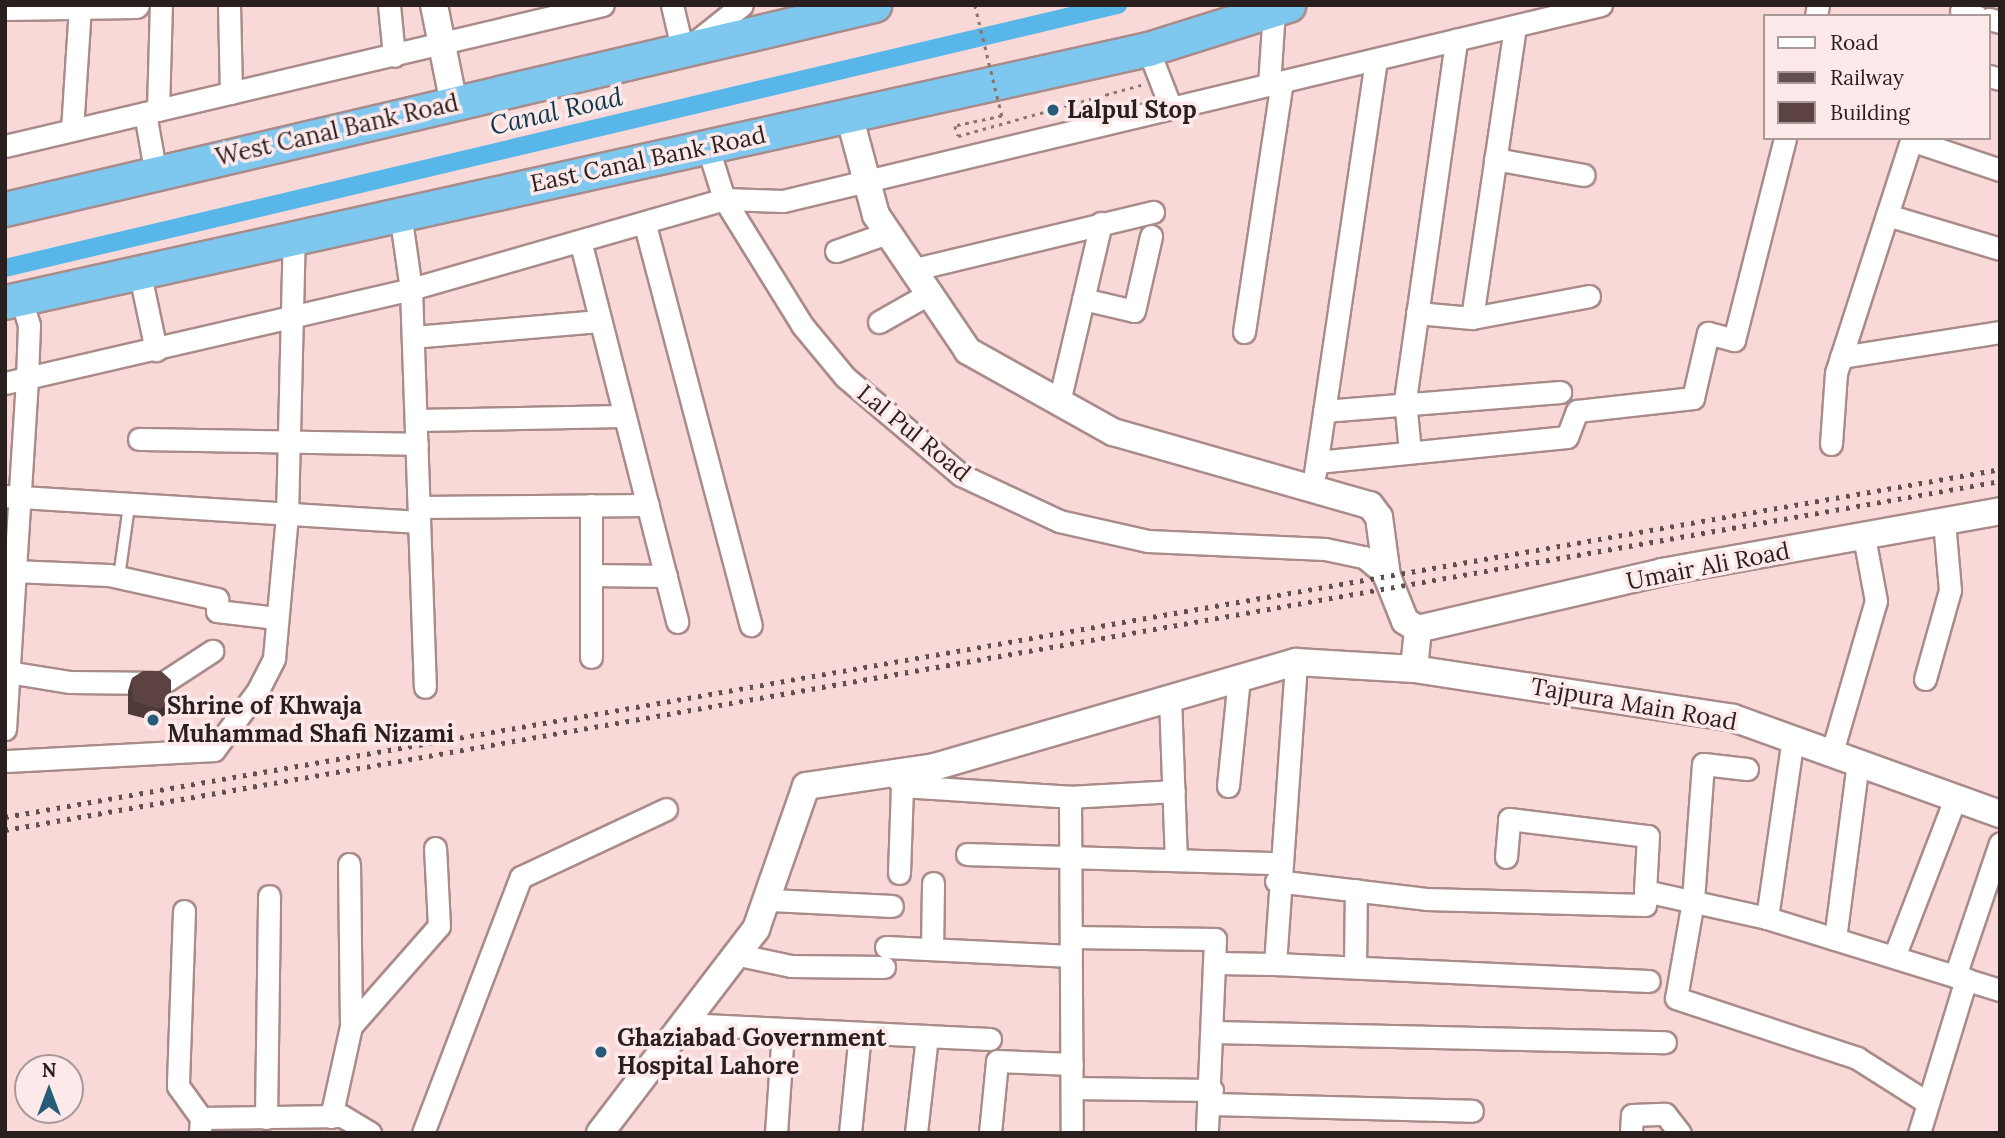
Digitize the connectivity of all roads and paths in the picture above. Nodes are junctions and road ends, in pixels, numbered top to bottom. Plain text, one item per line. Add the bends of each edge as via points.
1 (136, 5) edge
2 (161, 5) edge
3 (229, 5) edge
4 (389, 5) edge
5 (434, 5) edge
6 (603, 5) edge
7 (672, 5) edge
8 (742, 5) edge
9 (874, 5) edge
10 (975, 5) edge
11 (1601, 5) edge
12 (80, 6) edge
13 (5, 7) edge
14 (1281, 7) edge
15 (575, 9) edge
16 (1515, 26) junction
17 (1456, 40) junction
18 (441, 45) junction
19 (683, 52) junction
20 (394, 56) junction
21 (1376, 59) junction
22 (1153, 63) junction
23 (1276, 83) junction
24 (231, 93) junction
25 (454, 104) junction
26 (1171, 108) junction
27 (152, 112) junction
28 (849, 115) junction
29 (72, 130) junction
30 (1784, 140) edge
31 (1911, 140) edge
32 (1914, 140) edge
33 (707, 145) junction
34 (5, 146) edge
35 (1495, 159) junction
36 (155, 170) junction
37 (2000, 170) edge
38 (1584, 175) dead end
39 (864, 182) junction
40 (724, 199) junction
41 (5, 209) edge
42 (1153, 212) dead end
43 (400, 213) junction
44 (1887, 215) junction
45 (1101, 223) junction
46 (645, 225) junction
47 (887, 233) junction
48 (294, 236) junction
49 (1151, 236) dead end
50 (581, 244) junction
51 (2000, 249) edge
52 (836, 251) dead end
53 (139, 270) junction
54 (911, 270) junction
55 (411, 289) junction
56 (928, 294) junction
57 (1589, 296) dead end
58 (1083, 299) junction
59 (13, 300) edge
60 (1417, 313) junction
61 (292, 316) junction
62 (1472, 318) junction
63 (600, 321) junction
64 (879, 322) dead end
65 (1244, 332) dead end
66 (2000, 332) edge
67 (413, 337) junction
68 (156, 350) junction
69 (1841, 358) junction
70 (27, 379) junction
71 (5, 383) edge
72 (1560, 392) dead end
73 (1059, 402) junction
74 (1405, 404) junction
75 (1324, 411) junction
76 (624, 415) junction
77 (416, 420) junction
78 (139, 439) dead end
79 (287, 442) junction
80 (1832, 443) dead end
81 (416, 444) junction
82 (1410, 452) junction
83 (1317, 462) junction
84 (1312, 491) junction
85 (11, 496) edge
86 (591, 505) junction
87 (648, 505) junction
88 (129, 506) junction
89 (2000, 511) edge
90 (419, 514) junction
91 (287, 516) junction
92 (1944, 522) junction
93 (10, 534) edge
94 (1864, 537) junction
95 (13, 571) junction
96 (591, 575) junction
97 (666, 576) junction
98 (1387, 576) junction
99 (119, 577) junction
100 (277, 618) junction
101 (677, 621) dead end
102 (751, 625) dead end
103 (1418, 629) junction
104 (212, 652) dead end
105 (591, 657) dead end
106 (1296, 662) junction
107 (1414, 669) junction
108 (8, 672) junction
109 (1239, 678) junction
110 (1925, 679) dead end
111 (425, 687) dead end
112 (1170, 698) junction
113 (5, 729) edge
114 (1793, 738) junction
115 (1832, 752) junction
116 (5, 761) edge
117 (1858, 761) junction
118 (1747, 769) dead end
119 (898, 780) junction
120 (1228, 786) dead end
121 (1174, 791) junction
122 (1956, 796) junction
123 (1070, 797) junction
124 (666, 809) dead end
125 (2000, 814) edge
126 (2000, 843) edge
127 (435, 848) dead end
128 (967, 854) dead end
129 (1071, 856) junction
130 (1506, 857) dead end
131 (1176, 859) junction
132 (349, 864) dead end
133 (1277, 872) junction
134 (899, 873) dead end
135 (933, 883) dead end
136 (1356, 890) junction
137 (1646, 891) junction
138 (270, 896) dead end
139 (771, 900) junction
140 (1693, 901) junction
141 (892, 906) dead end
142 (184, 911) dead end
143 (1767, 918) junction
144 (1835, 939) junction
145 (1071, 946) junction
146 (932, 949) junction
147 (739, 955) junction
148 (1894, 957) junction
149 (1215, 963) junction
150 (1275, 964) junction
151 (1355, 967) junction
152 (1961, 978) junction
153 (1649, 981) dead end
154 (2000, 990) edge
155 (684, 1024) junction
156 (351, 1026) junction
157 (783, 1029) junction
158 (1213, 1032) junction
159 (860, 1033) junction
160 (925, 1036) junction
161 (990, 1039) dead end
162 (1665, 1042) dead end
163 (1072, 1064) junction
164 (1072, 1088) junction
165 (1212, 1097) junction
166 (1928, 1103) junction
167 (1472, 1111) dead end
168 (266, 1118) junction
169 (337, 1122) edge
170 (201, 1126) edge
171 (370, 1133) edge
172 (423, 1133) edge
173 (600, 1133) edge
174 (776, 1133) edge
175 (850, 1133) edge
176 (916, 1133) edge
177 (990, 1133) edge
178 (1072, 1133) edge
179 (1207, 1133) edge
180 (1631, 1133) edge
181 (1680, 1133) edge
182 (1919, 1133) edge

1 - 12 street
2 - 27 street
3 - 24 street
4 - 20 street
5 - 18 street
6 - 15 street
7 - 19 street
8 - 19 street
9 - 19 highway, West Canal Bank Road
10 - 22 path, bridge via 1002,116 955,126 958,136 1122,95
11 - 16 street
12 - 13 street
12 - 29 street
14 - 22 highway, East Canal Bank Road
14 - 23 street
15 - 18 street
16 - 17 street
16 - 35 street
17 - 21 street
17 - 60 street
18 - 20 street
18 - 25 street
19 - 25 highway, West Canal Bank Road
20 - 24 street
21 - 23 street
21 - 75 street
22 - 26 street
22 - 28 highway, East Canal Bank Road
23 - 26 street
23 - 65 street
24 - 27 street
25 - 36 highway, West Canal Bank Road
26 - 39 street
27 - 29 street
27 - 36 street
28 - 33 highway, East Canal Bank Road
28 - 39 street
29 - 34 street
30 - 82 street via 1734,340 1708,333 1693,398 1577,411 1567,436
31 - 44 street
32 - 37 street
33 - 40 street, Lal Pul Road
33 - 43 highway, East Canal Bank Road
35 - 38 street
35 - 62 street
36 - 41 highway, West Canal Bank Road
39 - 40 street via 783,201
39 - 47 street
40 - 46 street
40 - 98 street, Lal Pul Road via 769,280 845,377 961,475 1059,521 1148,541 1325,549 1364,557
42 - 45 street
43 - 48 highway, East Canal Bank Road
43 - 55 street
44 - 51 street
44 - 69 street
45 - 54 street
45 - 58 street
46 - 50 street
46 - 102 street
47 - 52 street
47 - 54 street
48 - 53 highway, East Canal Bank Road
48 - 61 street
49 - 58 street via 1134,311
50 - 55 street
50 - 63 street
53 - 59 highway, East Canal Bank Road
53 - 68 street
54 - 56 street
55 - 61 street
55 - 67 street
56 - 64 street
56 - 73 street via 968,351
57 - 62 street
58 - 73 street
59 - 70 street via 29,325
60 - 62 street
60 - 74 street
61 - 68 street
61 - 79 street
63 - 67 street
63 - 76 street
66 - 69 street
67 - 77 street
68 - 70 street
69 - 80 street
70 - 71 street
70 - 85 street
72 - 74 street
73 - 84 street via 1113,432
74 - 75 street
74 - 82 street
75 - 83 street
76 - 77 street
76 - 87 street
77 - 81 street
78 - 79 street
79 - 81 street
79 - 91 street
81 - 90 street
82 - 83 street
83 - 84 street
84 - 98 street via 1370,505 1379,517
85 - 88 street
85 - 93 street
86 - 87 street
86 - 90 street
86 - 96 street
87 - 97 street
88 - 91 street
88 - 99 lane
89 - 92 street, Umair Ali Road
90 - 91 street
90 - 111 street
91 - 100 street
92 - 94 street, Umair Ali Road
92 - 110 street via 1950,590
93 - 95 street
94 - 103 street, Umair Ali Road via 1662,572
94 - 115 street via 1876,601
95 - 99 street
95 - 108 street
96 - 97 street
96 - 105 street
97 - 101 street
98 - 103 street via 1405,621
99 - 100 street via 217,599 217,611
100 - 116 street via 271,663 214,750
103 - 107 street
104 - 108 street via 163,683 71,682
106 - 107 street, Tajpura Main Road
106 - 109 street, Tajpura Main Road
106 - 133 street
107 - 114 street, Tajpura Main Road via 1733,718
108 - 113 street
109 - 112 street, Tajpura Main Road
109 - 120 street
112 - 119 street, Tajpura Main Road
112 - 121 street
114 - 115 street, Tajpura Main Road
114 - 143 street
115 - 117 street, Tajpura Main Road
117 - 122 street, Tajpura Main Road
117 - 144 street
118 - 140 street via 1703,764
119 - 123 street
119 - 134 street
119 - 139 street, Tajpura Main Road via 816,784 800,792
121 - 123 street
121 - 131 street
122 - 125 street, Tajpura Main Road
122 - 148 street
123 - 129 street
124 - 172 street via 521,877
126 - 152 street
127 - 156 street via 439,926
128 - 129 street
129 - 131 street
129 - 145 street
130 - 137 street via 1509,819 1648,836
131 - 133 street
132 - 156 street
133 - 136 street
133 - 150 street
135 - 146 street
136 - 137 street via 1646,905
136 - 151 street
137 - 140 street
138 - 168 street
139 - 141 street
139 - 147 street
140 - 143 street
140 - 166 street via 1676,999 1857,1058
142 - 170 street via 178,1087
143 - 144 street
144 - 148 street
145 - 146 street
145 - 149 street via 1215,939
145 - 163 street
146 - 147 street via 791,966
147 - 155 street
148 - 152 street
149 - 150 street
149 - 158 street
150 - 151 street
151 - 153 street
152 - 154 street
152 - 166 street
155 - 157 street
155 - 173 street
156 - 169 street
157 - 159 street
157 - 174 street
158 - 162 street
158 - 165 street
159 - 160 street
159 - 175 street
160 - 161 street
160 - 176 street
163 - 164 street
163 - 177 street via 997,1061
164 - 165 street
164 - 178 street
165 - 167 street
165 - 179 street
166 - 182 street
168 - 169 street
168 - 170 street
169 - 171 street
180 - 181 street via 1632,1115 1665,1114

